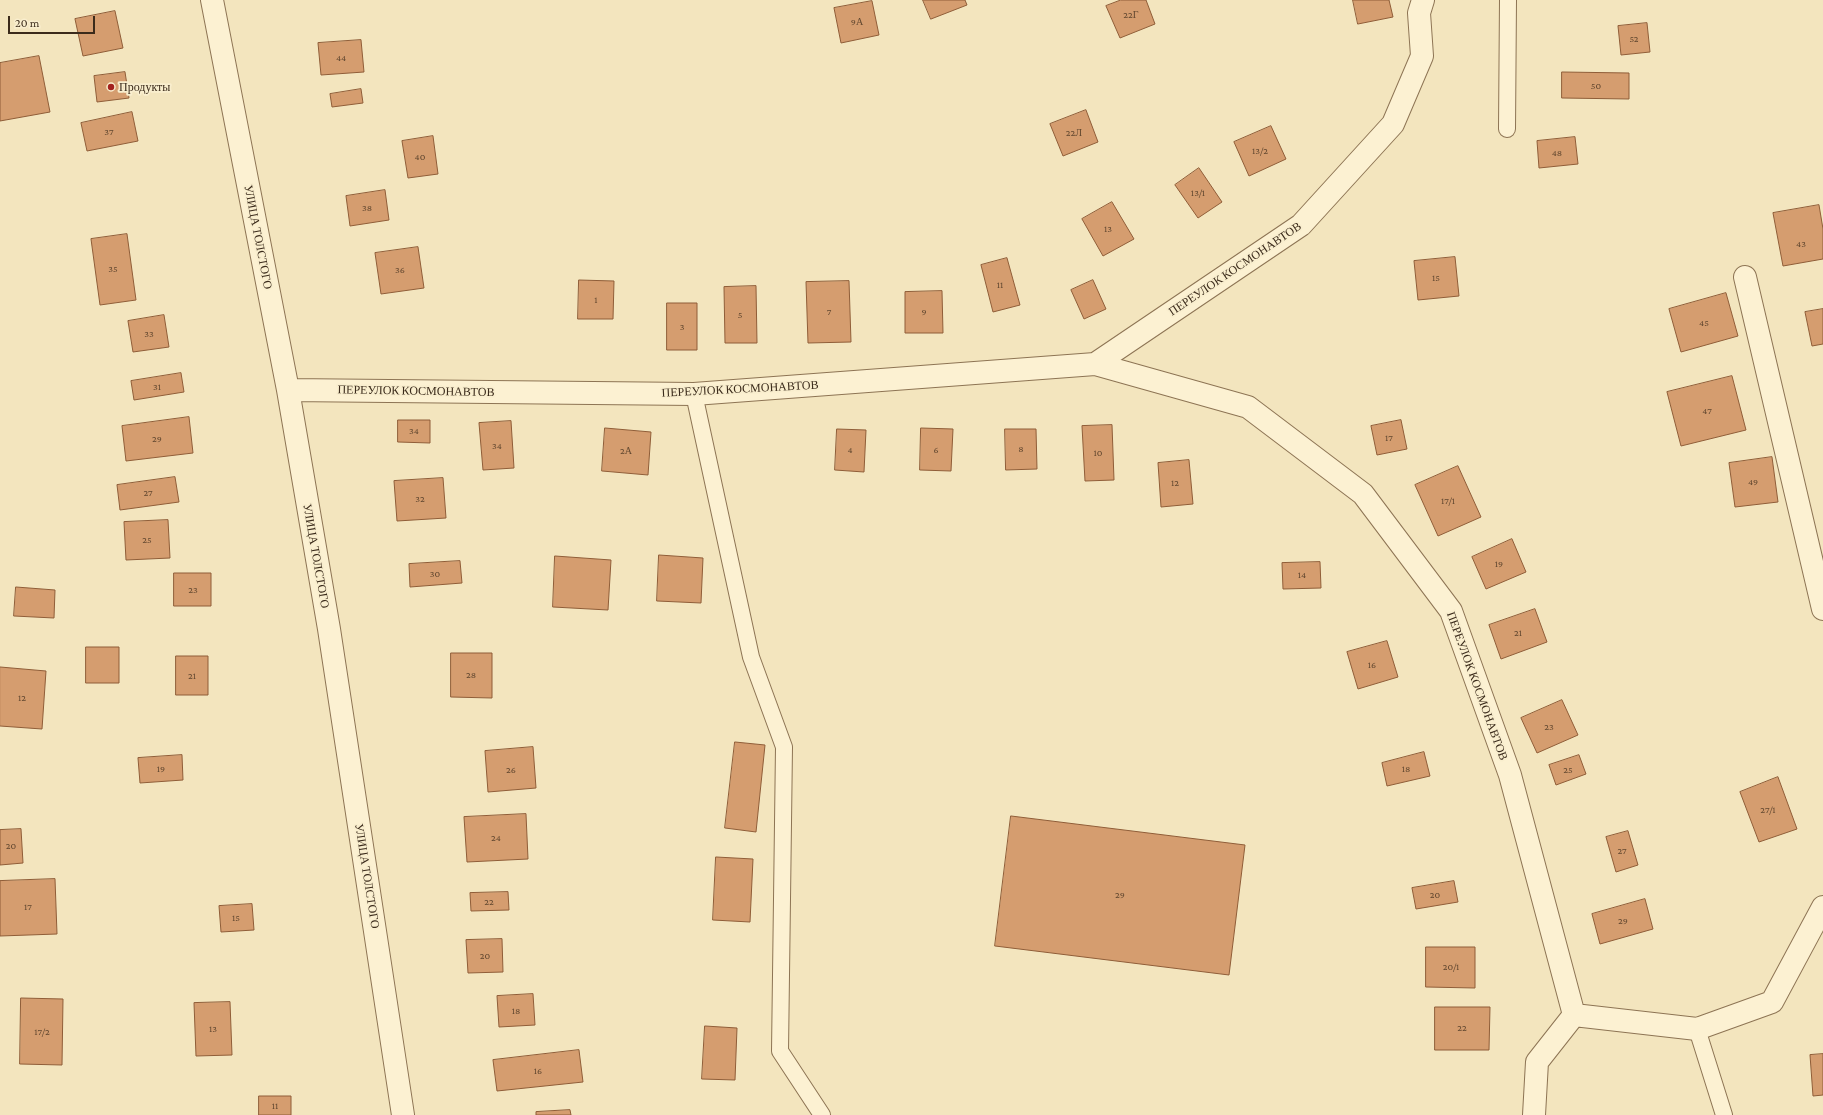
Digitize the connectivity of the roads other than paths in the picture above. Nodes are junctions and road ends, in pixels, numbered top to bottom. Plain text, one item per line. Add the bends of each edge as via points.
1 (212, 0) edge
2 (1423, 0) edge
3 (1508, 0) edge
4 (1507, 129) dead end
5 (1745, 278) dead end
6 (1095, 364) junction
7 (288, 390) junction
8 (694, 394) junction
9 (1823, 609) edge
10 (1823, 907) edge
11 (1574, 1015) junction
12 (1697, 1029) junction
13 (403, 1115) edge
14 (822, 1115) edge
15 (1534, 1115) edge
16 (1724, 1115) edge

1 - 7 street, УЛИЦА ТОЛСТОГО
2 - 6 street, ПЕРЕУЛОК КОСМОНАВТОВ via 1419,13 1422,56 1393,124 1301,225
3 - 4 lane
5 - 9 street
6 - 8 street, ПЕРЕУЛОК КОСМОНАВТОВ
6 - 11 street, ПЕРЕУЛОК КОСМОНАВТОВ via 1248,407 1363,494 1451,611 1510,775
7 - 8 street, ПЕРЕУЛОК КОСМОНАВТОВ
7 - 13 street, УЛИЦА ТОЛСТОГО via 329,629
8 - 14 lane via 751,658 784,747 780,1051
10 - 12 street via 1772,1002
11 - 12 street
11 - 15 street via 1537,1062
12 - 16 lane

